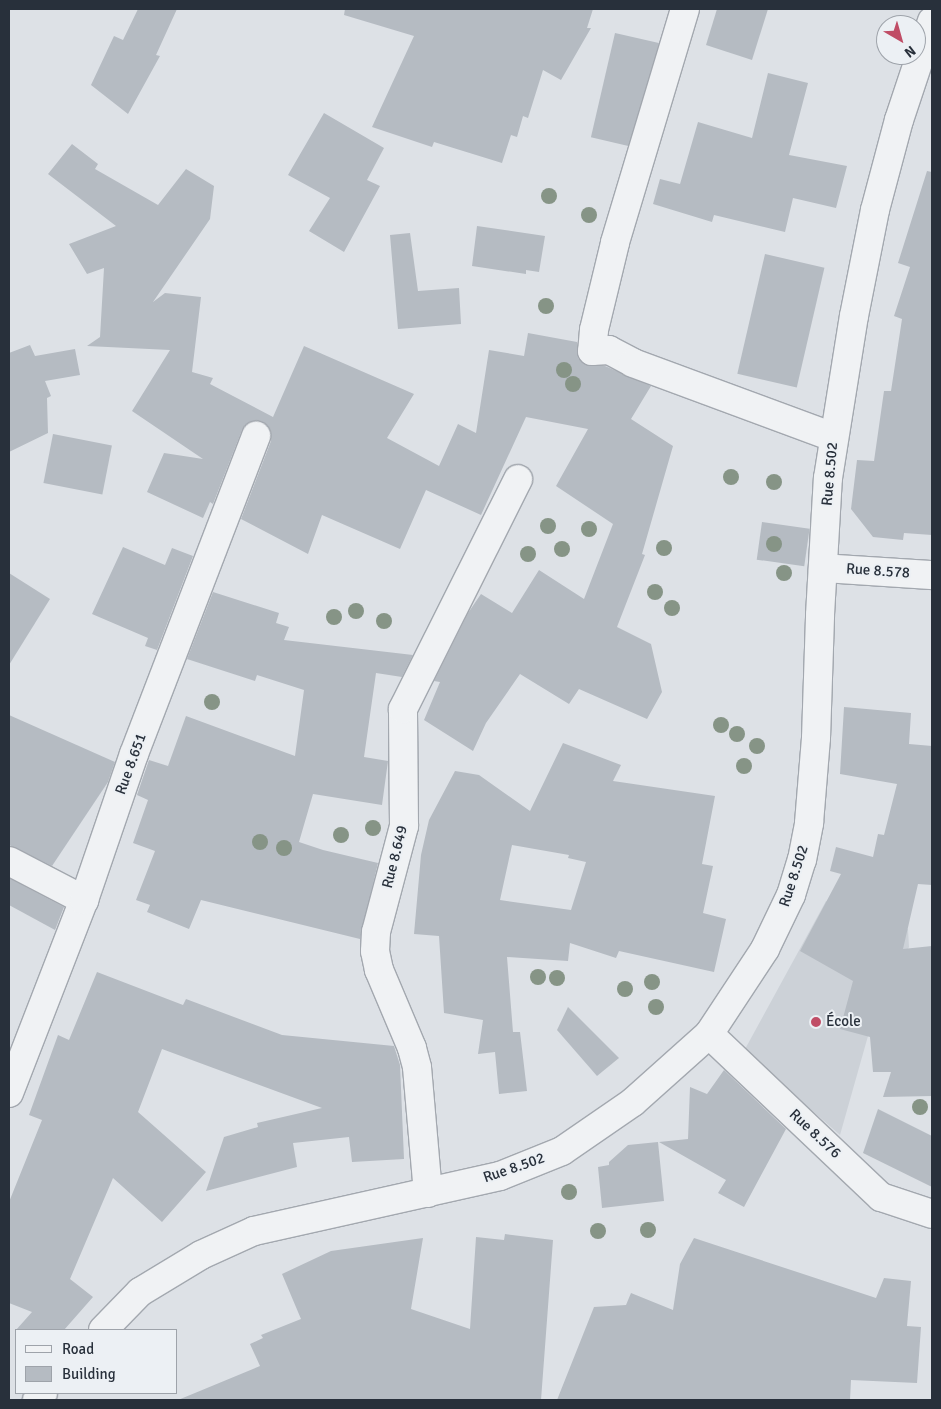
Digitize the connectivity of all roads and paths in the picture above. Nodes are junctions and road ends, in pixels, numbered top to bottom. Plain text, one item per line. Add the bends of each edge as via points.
1 (685, 9) edge
2 (932, 21) edge
3 (256, 436) dead end
4 (833, 436) junction
5 (518, 479) dead end
6 (823, 568) junction
7 (932, 575) edge
8 (9, 861) edge
9 (84, 900) junction
10 (709, 1034) junction
11 (9, 1093) edge
12 (428, 1193) junction
13 (932, 1214) edge
14 (104, 1329) edge

1 - 4 street via 615,243 592,351 610,350 633,363
2 - 4 street, Rue 8.502 via 899,120 874,210
3 - 9 street, Rue 8.651 via 134,754
4 - 6 street, Rue 8.502
5 - 12 street, Rue 8.649 via 403,709 404,826 376,932 375,951 379,970 412,1048 417,1068
6 - 7 street, Rue 8.578
6 - 10 street, Rue 8.502 via 816,738 809,823 802,860 791,895 766,949
8 - 9 street
9 - 11 street, Rue 8.651
10 - 12 street, Rue 8.502 via 632,1102 562,1151 500,1176
10 - 13 street, Rue 8.576 via 881,1197
12 - 14 street, Rue 8.502 via 254,1231 201,1255 140,1292

